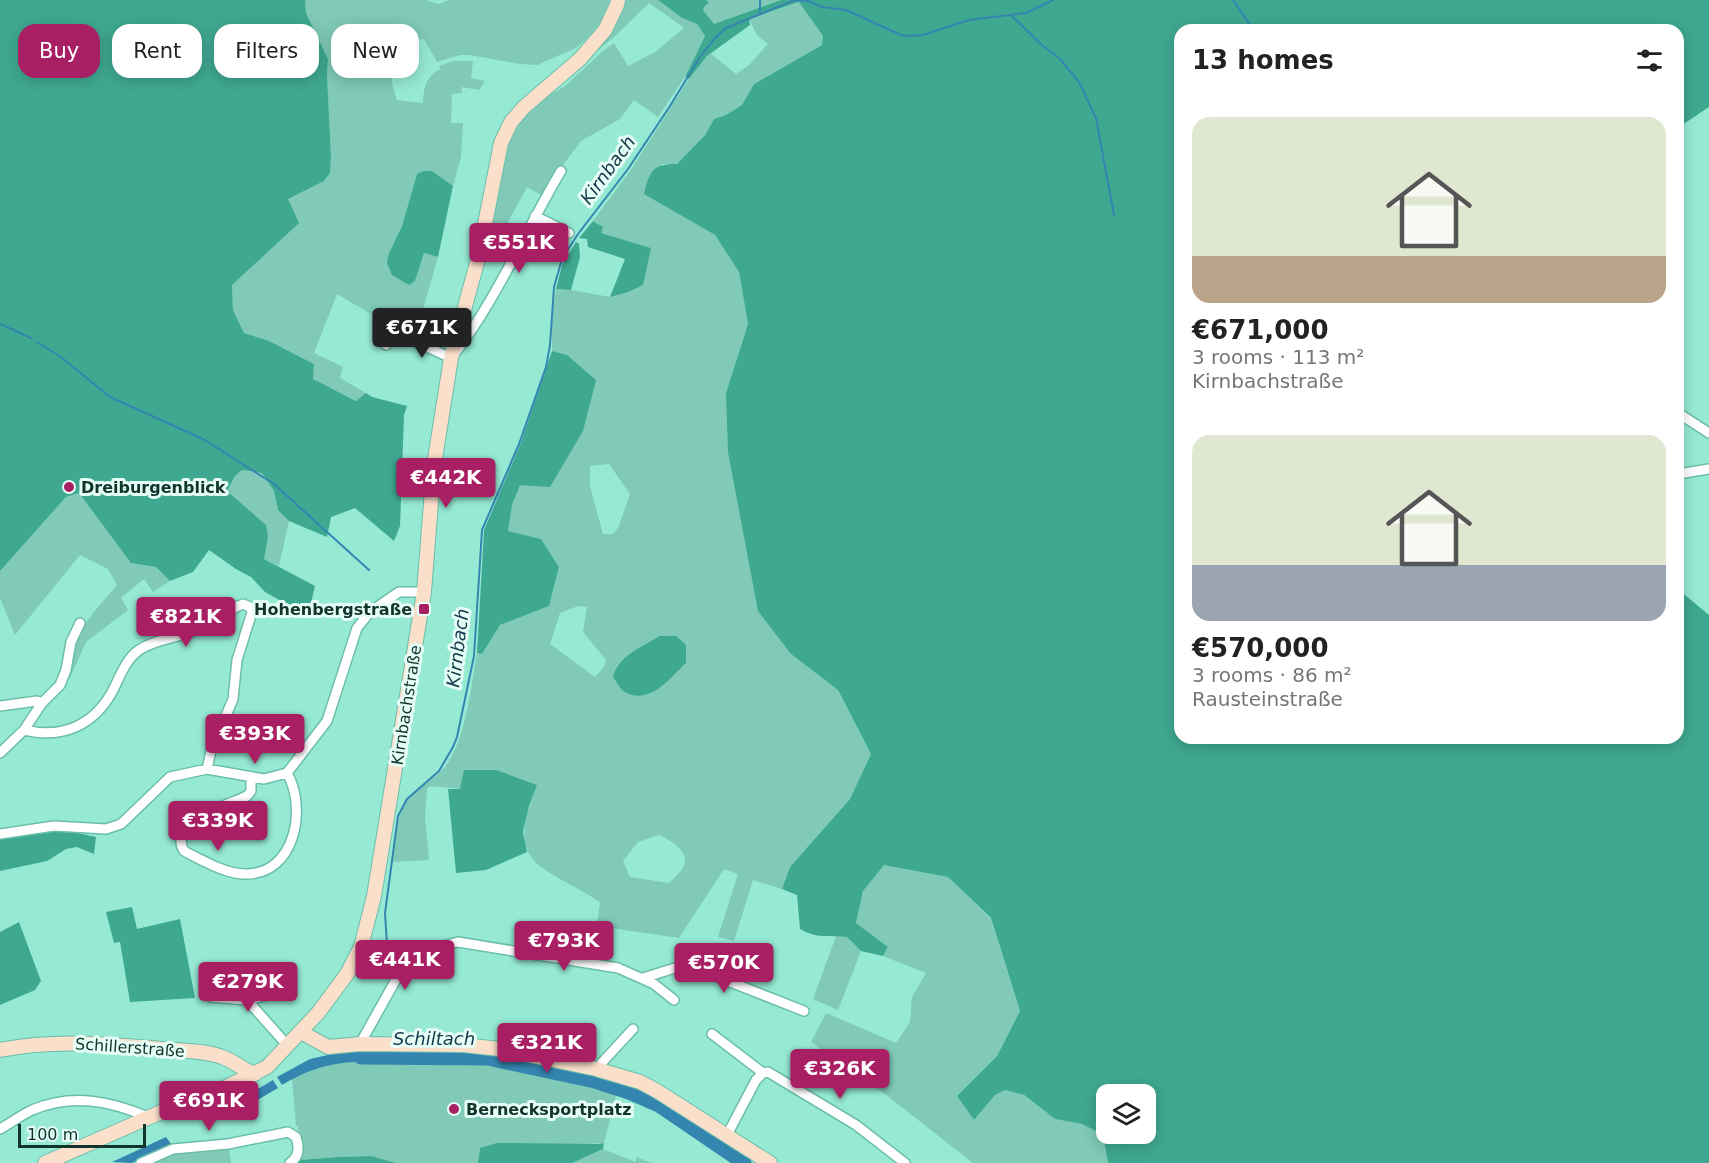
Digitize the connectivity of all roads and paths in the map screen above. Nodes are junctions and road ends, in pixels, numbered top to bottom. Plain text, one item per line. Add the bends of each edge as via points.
1 (618, 0) edge
2 (561, 171) dead end
3 (535, 216) junction
4 (569, 233) dead end
5 (386, 345) dead end
6 (451, 358) junction
7 (1684, 417) edge
8 (1709, 433) edge
9 (1709, 469) edge
10 (1684, 473) edge
11 (424, 592) junction
12 (80, 624) dead end
13 (42, 703) junction
14 (0, 706) edge
15 (24, 730) junction
16 (0, 753) edge
17 (207, 769) junction
18 (286, 772) junction
19 (251, 778) junction
20 (0, 834) edge
21 (643, 978) junction
22 (281, 992) dead end
23 (211, 997) dead end
24 (248, 1000) junction
25 (674, 1000) dead end
26 (804, 1011) dead end
27 (633, 1029) dead end
28 (301, 1032) junction
29 (712, 1034) dead end
30 (360, 1044) junction
31 (288, 1046) junction
32 (0, 1050) edge
33 (231, 1062) junction
34 (596, 1069) junction
35 (763, 1073) junction
36 (255, 1074) junction
37 (226, 1087) junction
38 (0, 1116) edge
39 (148, 1117) junction
40 (3, 1127) edge
41 (726, 1137) junction
42 (45, 1163) edge
43 (141, 1163) edge
44 (290, 1163) edge
45 (770, 1163) edge
46 (905, 1163) edge

1 - 6 main road, Kirnbachstraße via 604,30 580,59 511,122 498,155 478,259
2 - 3 street
3 - 4 street
3 - 6 street via 469,334
5 - 6 street via 390,336 399,334
6 - 11 main road, Kirnbachstraße via 434,465
7 - 8 street
9 - 10 street
11 - 18 street via 399,592 370,612 357,628 327,721
11 - 28 main road, Kirnbachstraße via 374,896 361,947 347,974
12 - 13 street via 60,685
13 - 14 street
13 - 15 street
15 - 16 street
15 - 17 street via 55,733 89,720 101,708 129,659 140,650 200,629 243,604 252,612 237,660 233,699
17 - 19 street
17 - 20 street via 170,777 114,827 54,826
18 - 19 street via 264,779
18 - 19 street via 292,782 297,818 290,843 276,863 262,871 239,873 184,851 183,832 191,823 247,796
21 - 25 street
21 - 26 street via 692,967
21 - 30 street via 618,968 579,961 458,942 442,945 416,958 399,974
22 - 24 street
23 - 24 street
24 - 31 street
27 - 34 street
28 - 30 main road via 328,1047
28 - 31 main road, Kirnbachstraße
29 - 35 street
30 - 34 main road via 463,1045
31 - 36 main road, Kirnbachstraße
32 - 33 main road, Schillerstraße via 45,1043 86,1043 200,1052
33 - 36 main road, Schillerstraße
33 - 37 street via 236,1072
34 - 41 main road via 640,1082
35 - 41 street
35 - 46 street via 768,1072 856,1125
36 - 37 main road, Kirnbachstraße
37 - 39 main road, Kirnbachstraße
38 - 40 street
39 - 40 street via 120,1105 70,1101 31,1111
39 - 42 main road, Kirnbachstraße
41 - 45 main road
43 - 44 street via 173,1149 228,1144 288,1132 296,1137 298,1147 298,1155

